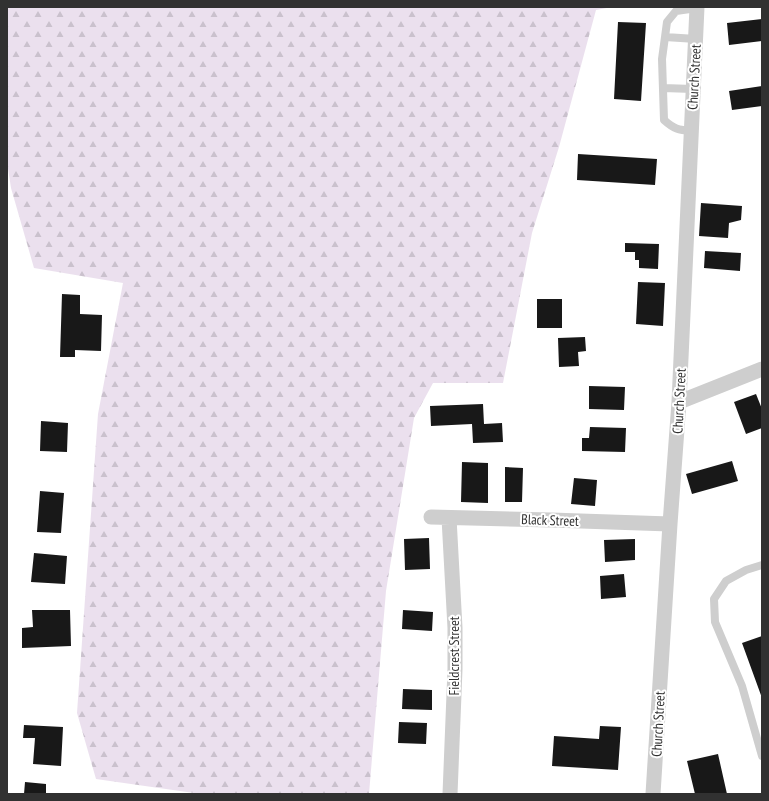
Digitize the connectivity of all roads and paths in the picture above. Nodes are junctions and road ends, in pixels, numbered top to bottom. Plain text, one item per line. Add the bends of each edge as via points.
1 (697, 7) edge
2 (665, 37) junction
3 (696, 39) junction
4 (663, 88) junction
5 (693, 89) junction
6 (692, 131) junction
7 (762, 369) edge
8 (679, 402) junction
9 (431, 517) dead end
10 (449, 518) junction
11 (670, 524) junction
12 (762, 565) edge
13 (762, 756) edge
14 (450, 794) edge
15 (654, 794) edge

1 - 2 lane via 676,11 667,22
1 - 3 street, Church Street
2 - 3 lane
2 - 4 lane via 662,59
3 - 5 street, Church Street
4 - 5 lane
4 - 6 lane via 664,120 671,127
5 - 6 street, Church Street
6 - 8 street, Church Street
7 - 8 street
8 - 11 street, Church Street
9 - 10 street, Black Street
10 - 11 street, Black Street
10 - 14 street, Fieldcrest Street via 455,628
11 - 15 street, Church Street
12 - 13 lane via 726,581 714,599 715,622 742,686

